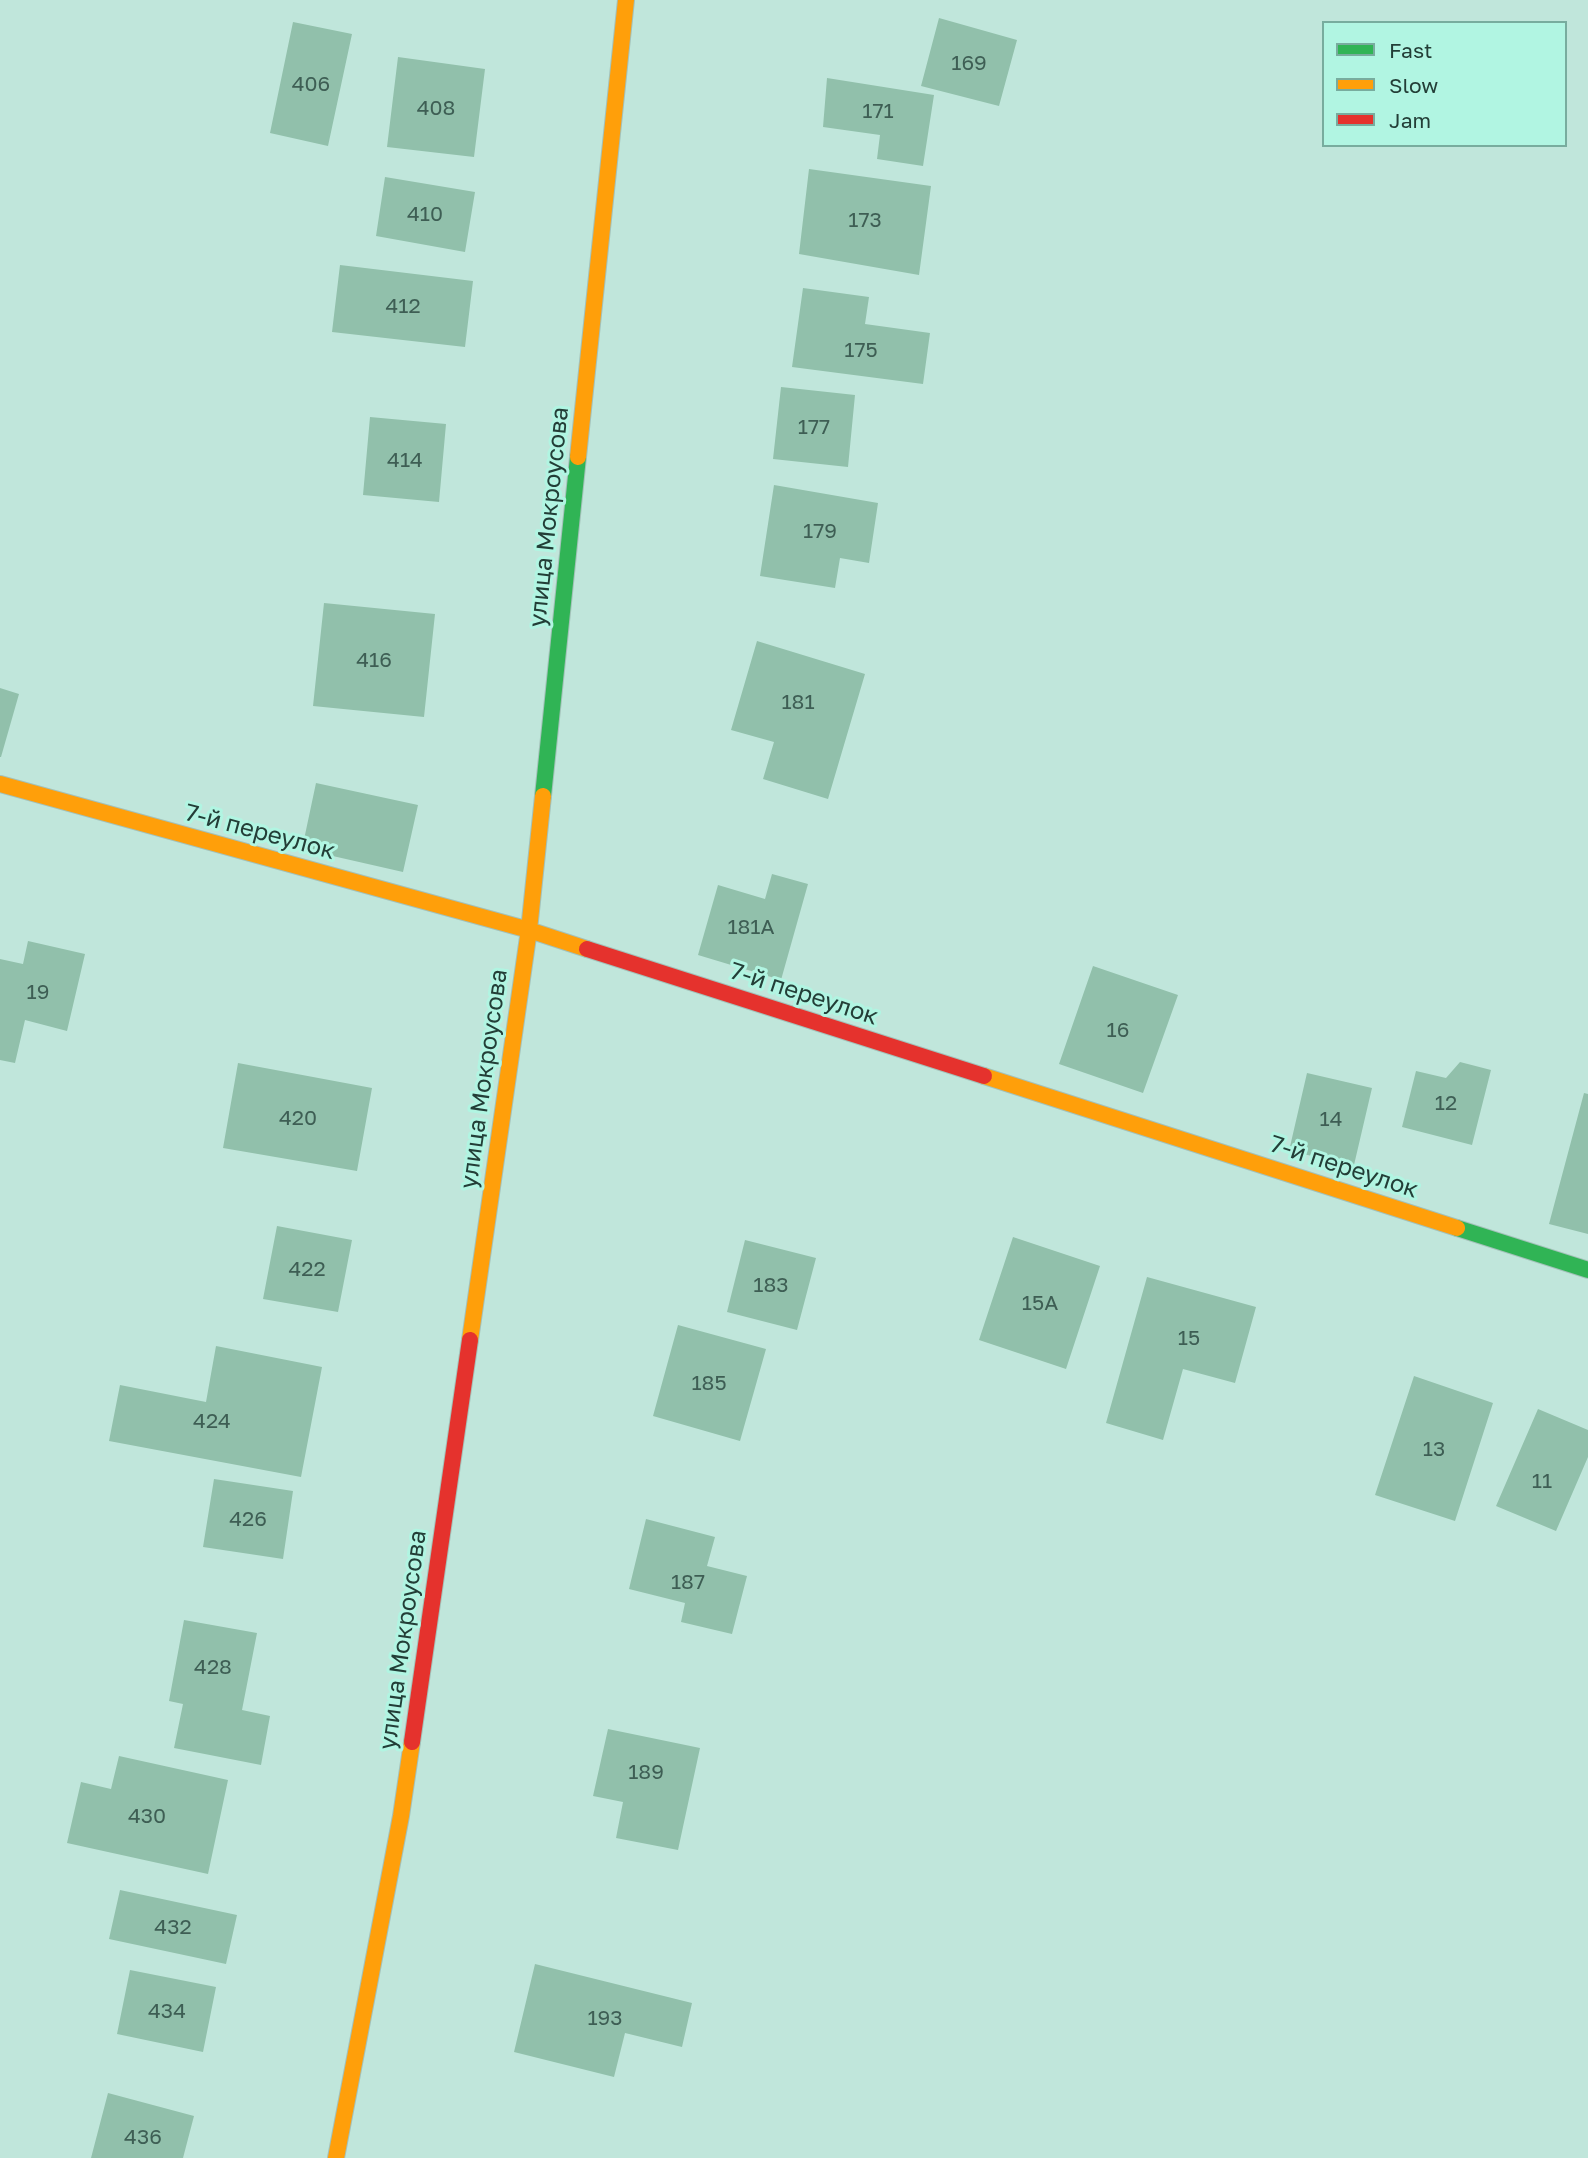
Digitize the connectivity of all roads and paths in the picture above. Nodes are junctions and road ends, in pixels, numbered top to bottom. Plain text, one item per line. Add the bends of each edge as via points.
1 (626, 0) edge
2 (0, 784) edge
3 (529, 930) junction
4 (1588, 1270) edge
5 (336, 2158) edge

1 - 3 street, улица Мокроусова
2 - 3 street, 7-й переулок
3 - 4 street, 7-й переулок
3 - 5 street, улица Мокроусова via 401,1816

